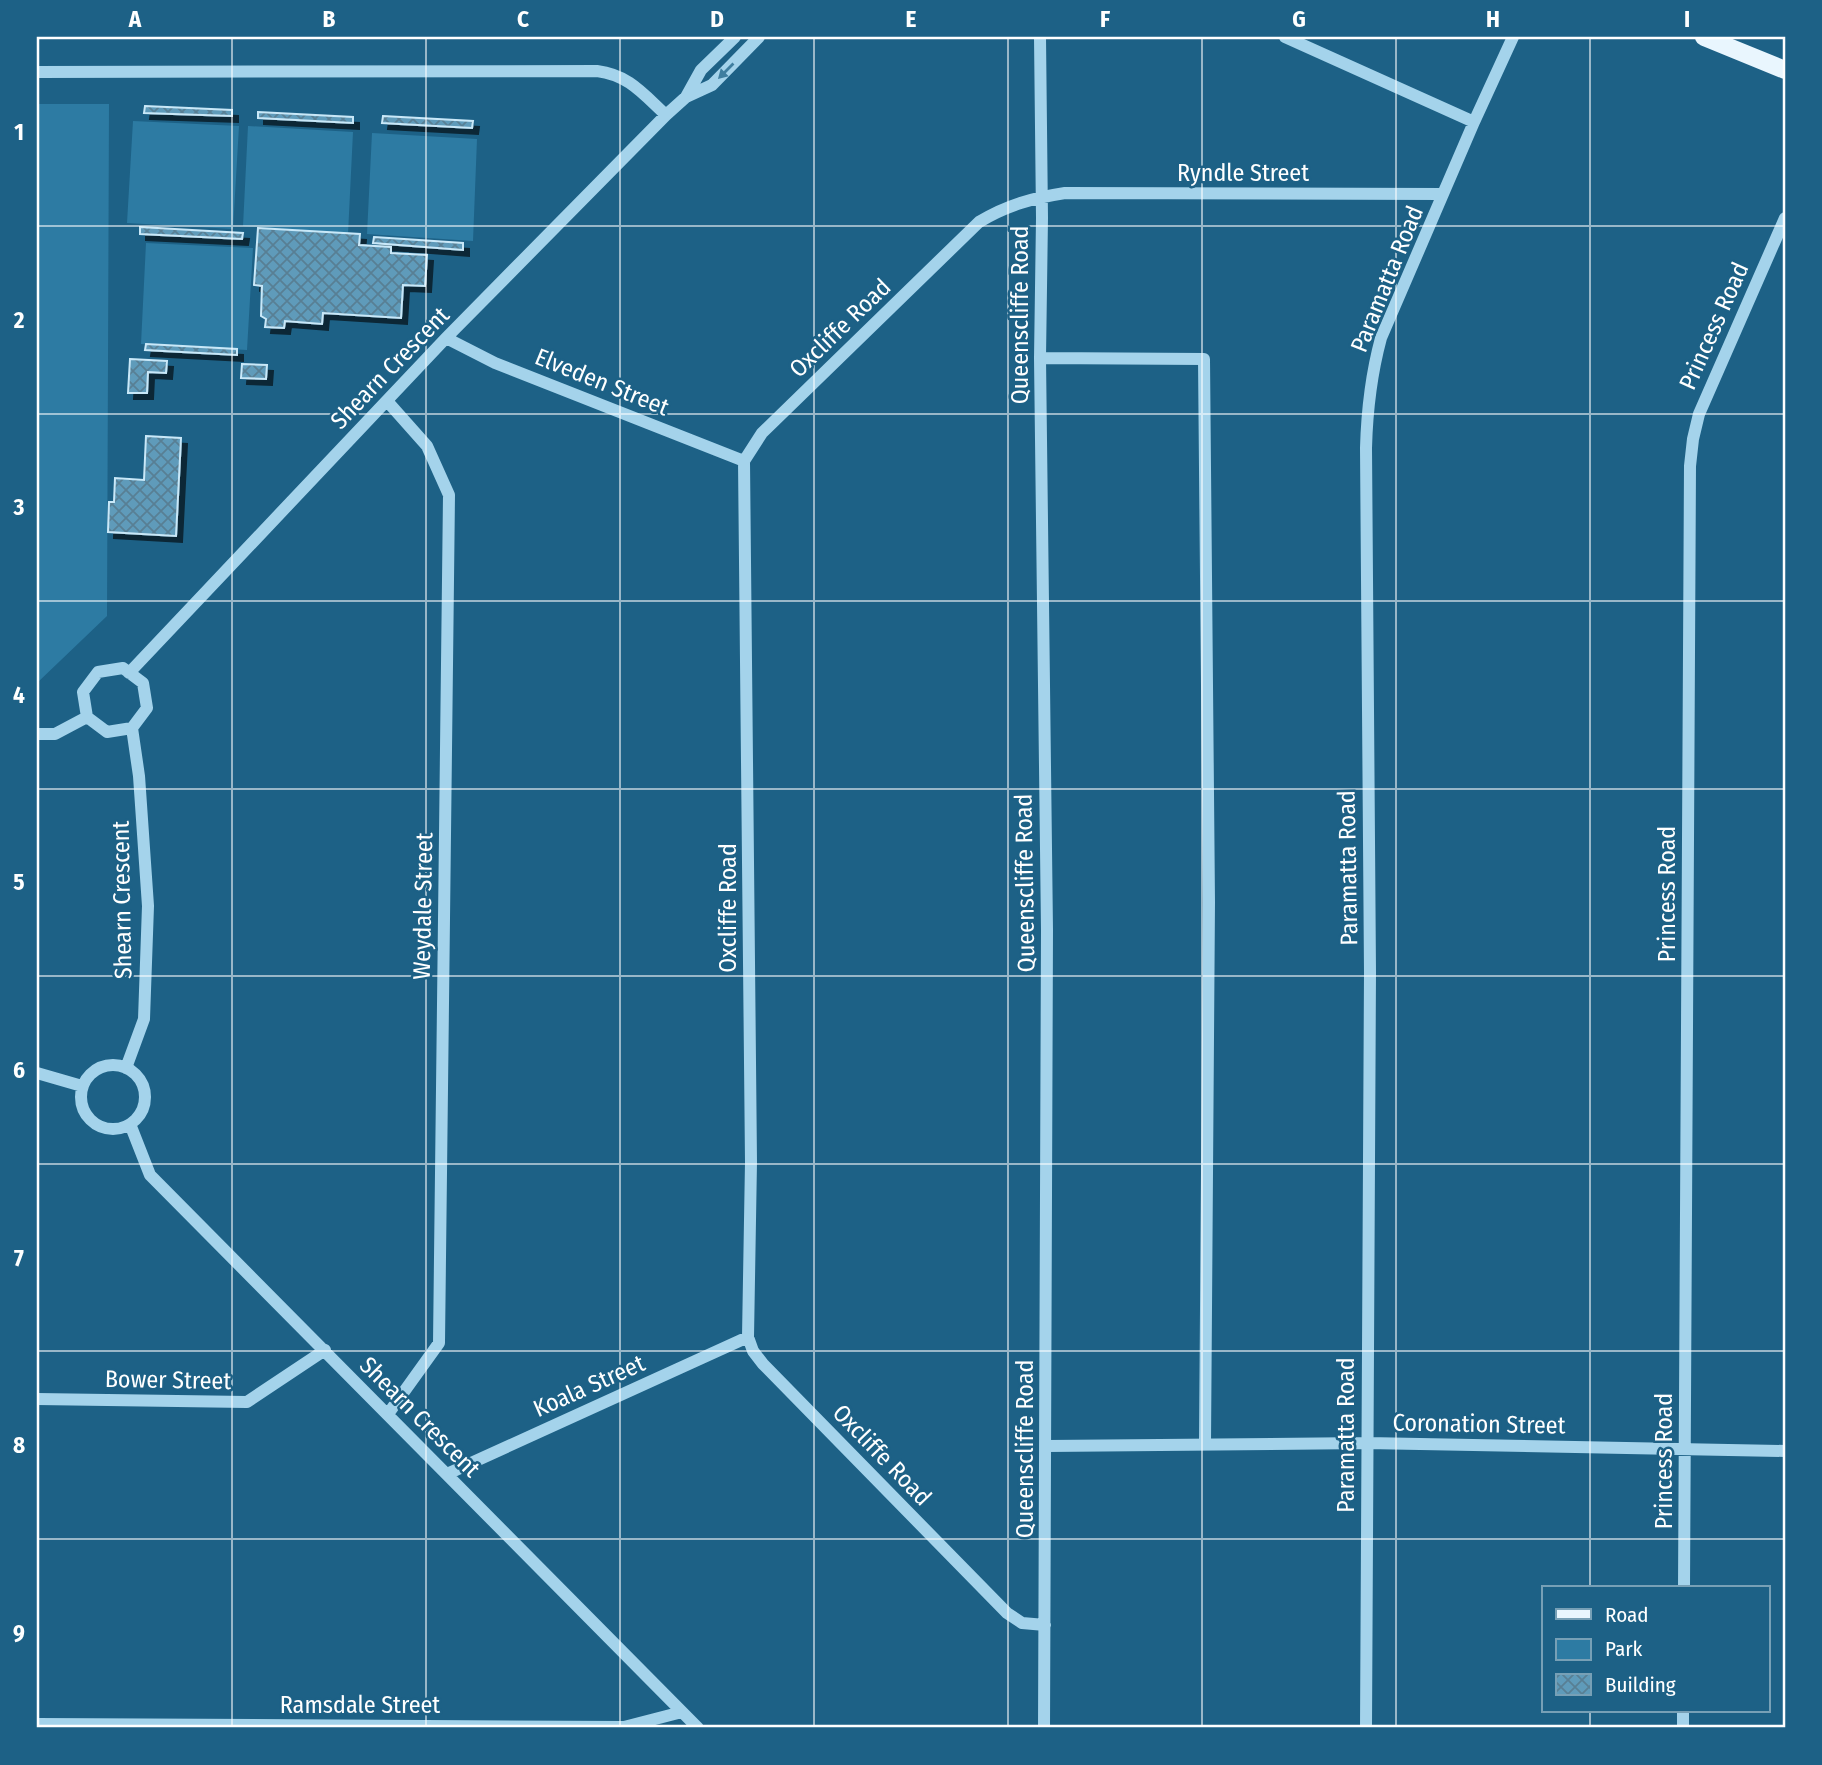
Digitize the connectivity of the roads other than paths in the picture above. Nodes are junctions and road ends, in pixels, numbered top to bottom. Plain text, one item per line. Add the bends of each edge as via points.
1 (735, 37) edge
2 (760, 37) edge
3 (1040, 37) edge
4 (1284, 37) edge
5 (1513, 37) edge
6 (1704, 37) edge
7 (37, 72) edge
8 (1782, 72) edge
9 (686, 97) junction
10 (666, 115) junction
11 (1474, 122) junction
12 (1443, 194) junction
13 (1042, 197) junction
14 (1785, 218) edge
15 (1780, 245) edge
16 (446, 338) junction
17 (1040, 358) junction
18 (387, 401) junction
19 (744, 461) junction
20 (129, 673) junction
21 (86, 717) junction
22 (132, 728) junction
23 (37, 734) edge
24 (126, 1068) junction
25 (37, 1073) edge
26 (82, 1086) junction
27 (130, 1124) junction
28 (748, 1337) junction
29 (324, 1350) junction
30 (37, 1399) edge
31 (388, 1414) junction
32 (1367, 1443) junction
33 (1205, 1444) junction
34 (1047, 1446) junction
35 (1685, 1447) junction
36 (1785, 1451) edge
37 (447, 1474) junction
38 (1684, 1586) edge
39 (1045, 1625) junction
40 (682, 1712) junction
41 (37, 1724) edge
42 (698, 1728) edge
43 (1044, 1728) edge
44 (1366, 1728) edge

1 - 9 street, Shearn Crescent via 701,70
2 -> 9 street, Shearn Crescent via 712,85
3 - 13 street, Queenscliffe Road
4 - 11 street
5 - 11 street, Paramatta Road
6 - 8 main road
7 - 10 street via 597,71 629,80
9 - 10 street, Shearn Crescent
10 - 16 street, Shearn Crescent
11 - 12 street, Paramatta Road
12 - 13 street, Ryndle Street via 1065,193
12 - 32 street, Paramatta Road via 1381,338 1367,409
13 - 17 street, Queenscliffe Road
13 - 19 street, Oxcliffe Road via 1002,208 979,222 762,433
14 - 15 street, Princess Road
15 - 35 street, Princess Road via 1699,414 1692,439
16 - 18 street, Shearn Crescent
16 - 19 street, Elveden Street via 495,363
17 - 33 street via 1204,359 1209,902
17 - 34 street, Queenscliffe Road
18 - 20 street, Shearn Crescent
18 - 31 street, Weydale Street via 426,446 449,495 439,1343
19 - 28 street, Oxcliffe Road via 751,1149
20 - 21 street via 123,668 98,672 83,692
20 - 22 street via 143,683 147,708
21 - 22 street via 107,732
21 - 23 street via 55,734
22 - 24 street, Shearn Crescent via 148,906 144,1019
24 - 26 street via 104,1066 90,1073
24 - 27 street via 142,1084 145,1098 141,1112
25 - 26 street
26 - 27 street via 81,1105 87,1117 113,1129
27 - 29 street, Shearn Crescent via 150,1175
28 - 37 street, Koala Street
28 - 39 street, Oxcliffe Road via 763,1364 1007,1613 1022,1623
29 - 30 street, Bower Street via 247,1402
29 - 31 street, Shearn Crescent
31 - 37 street, Shearn Crescent
32 - 33 street, Coronation Street
32 - 35 street, Coronation Street
32 - 44 street, Paramatta Road
33 - 34 street, Coronation Street
34 - 39 street, Queenscliffe Road
35 - 36 street, Coronation Street
35 - 38 street, Princess Road
37 - 40 street, Shearn Crescent
39 - 43 street, Queenscliffe Road
40 - 41 street, Ramsdale Street via 624,1727
40 - 42 street, Shearn Crescent

